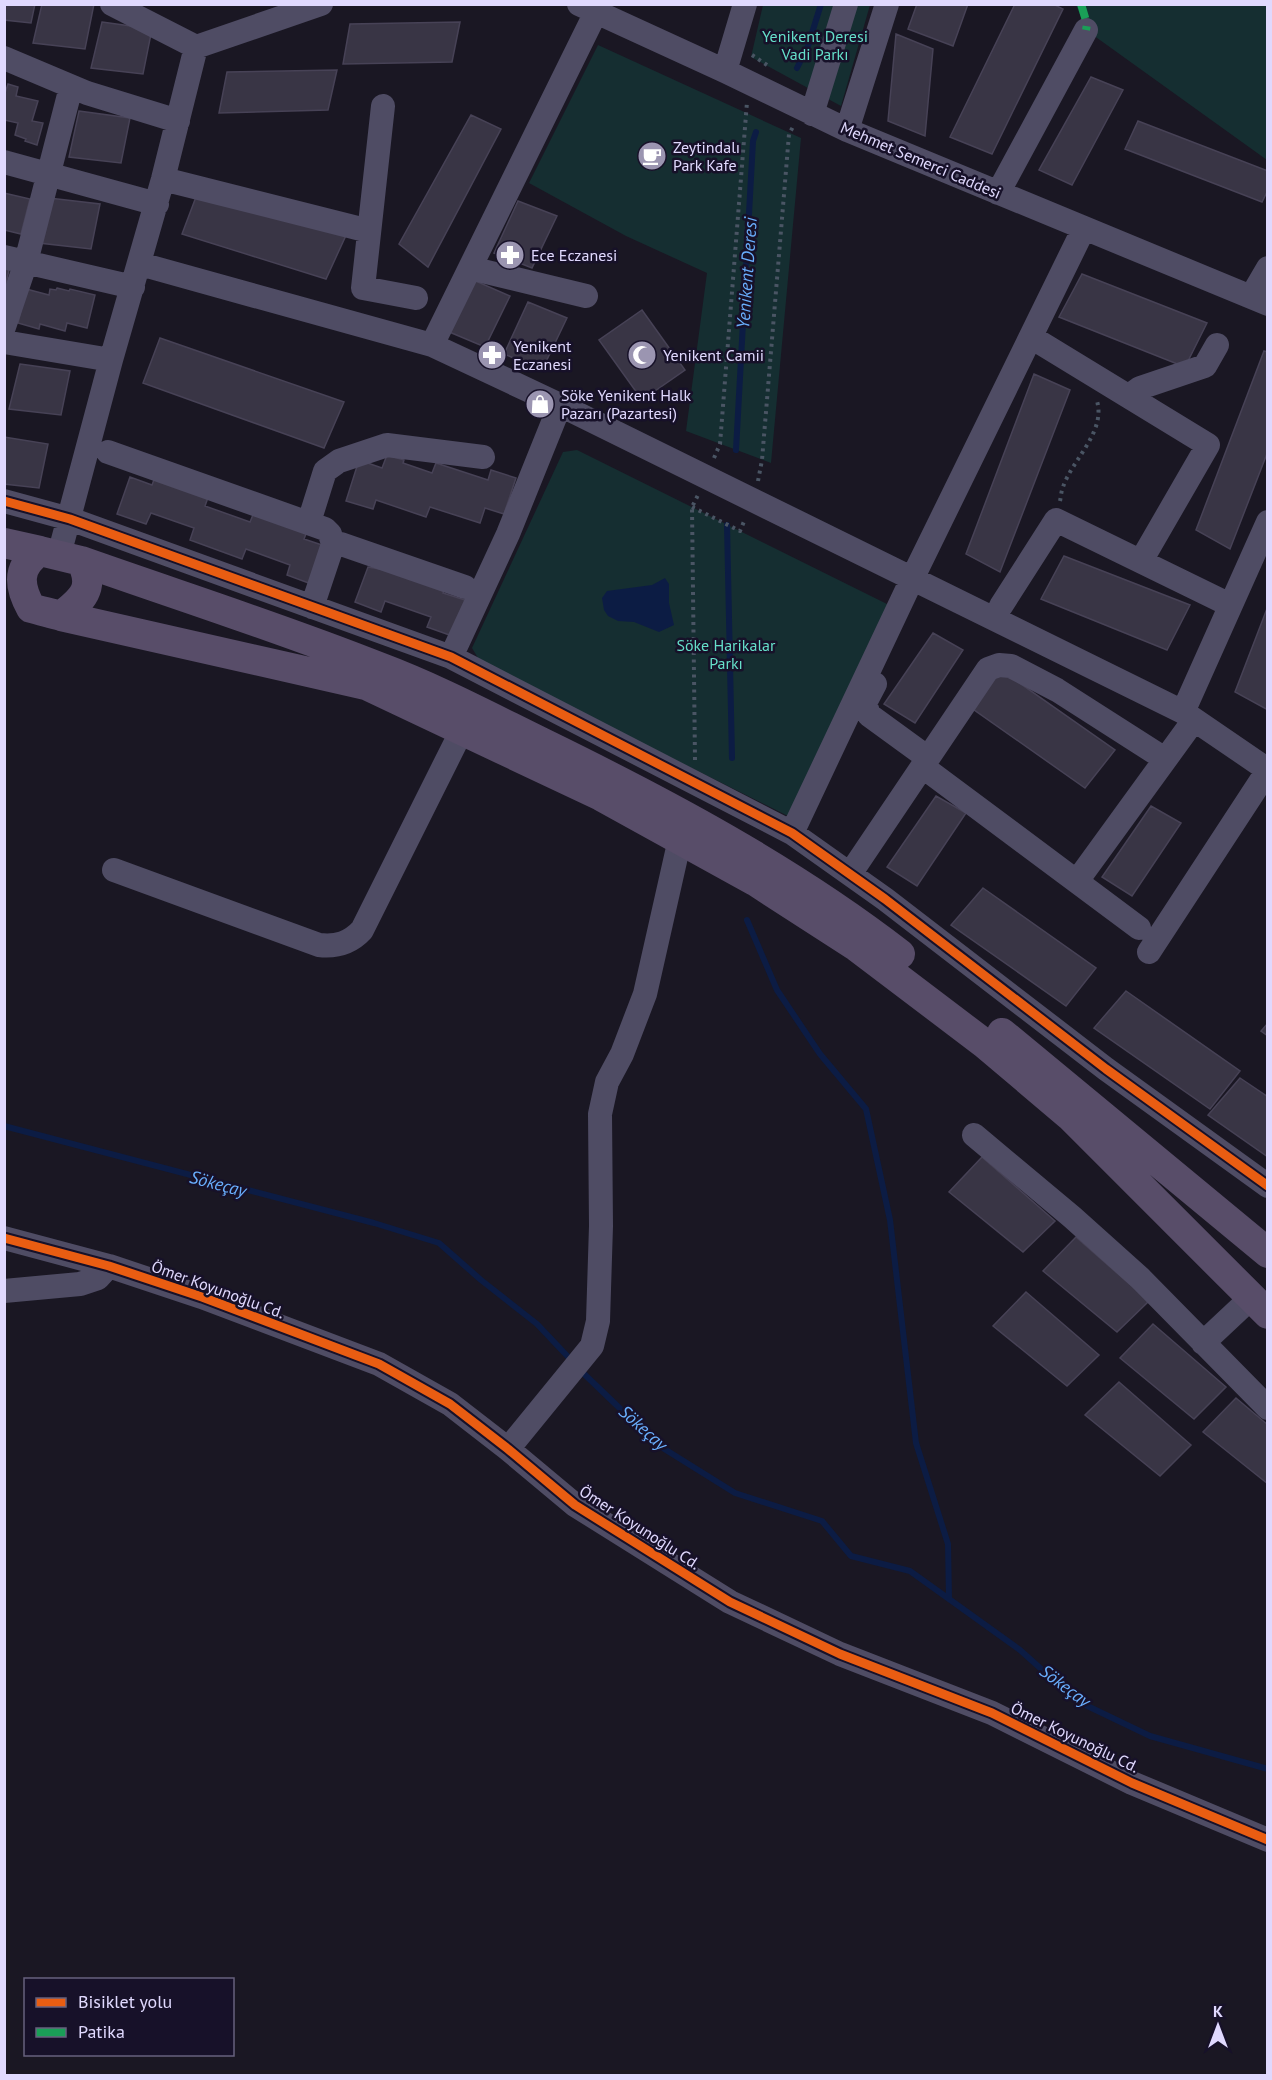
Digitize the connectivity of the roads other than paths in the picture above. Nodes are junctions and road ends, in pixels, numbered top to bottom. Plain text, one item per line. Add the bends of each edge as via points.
1 (112, 4) edge
2 (321, 4) edge
3 (745, 4) edge
4 (846, 4) edge
5 (888, 4) edge
6 (587, 8) edge
7 (1086, 30) dead end
8 (196, 47) junction
9 (4, 58) edge
10 (725, 70) junction
11 (71, 87) junction
12 (382, 106) dead end
13 (807, 111) junction
14 (178, 121) junction
15 (847, 130) junction
16 (4, 162) edge
17 (48, 174) junction
18 (163, 179) junction
19 (998, 193) junction
20 (157, 204) junction
21 (1084, 228) junction
22 (369, 231) junction
23 (15, 259) edge
24 (140, 264) junction
25 (470, 268) junction
26 (1268, 268) edge
27 (133, 287) junction
28 (586, 296) dead end
29 (416, 298) dead end
30 (1259, 301) edge
31 (4, 327) edge
32 (1030, 337) junction
33 (4, 342) edge
34 (432, 345) junction
35 (1217, 345) dead end
36 (111, 360) junction
37 (1129, 396) junction
38 (560, 405) junction
39 (108, 452) dead end
40 (483, 458) dead end
41 (4, 501) edge
42 (70, 519) junction
43 (309, 522) junction
44 (1268, 522) edge
45 (4, 543) edge
46 (333, 544) junction
47 (60, 556) junction
48 (1141, 561) junction
49 (912, 577) junction
50 (465, 587) dead end
51 (18, 604) edge
52 (1230, 605) junction
53 (1001, 606) dead end
54 (312, 607) junction
55 (61, 616) junction
56 (897, 641) dead end
57 (451, 657) junction
58 (1188, 716) junction
59 (462, 730) junction
60 (1165, 759) junction
61 (925, 762) junction
62 (1268, 770) edge
63 (792, 833) junction
64 (680, 839) junction
65 (114, 870) dead end
66 (850, 874) junction
67 (1077, 882) junction
68 (1139, 928) dead end
69 (1149, 952) dead end
70 (974, 1135) dead end
71 (1268, 1186) edge
72 (4, 1238) edge
73 (1268, 1253) edge
74 (109, 1266) junction
75 (4, 1291) edge
76 (1262, 1299) edge
77 (1203, 1343) junction
78 (1267, 1405) edge
79 (508, 1449) junction
80 (1268, 1840) edge

1 - 8 street
2 - 8 street
3 - 10 street
4 - 13 street
5 - 15 street
6 - 10 street, Mehmet Semerci Caddesi
6 - 25 street
7 - 19 street
8 - 14 street
9 - 11 street
10 - 13 street, Mehmet Semerci Caddesi
11 - 14 street
11 - 17 street
12 - 22 street
13 - 15 street, Mehmet Semerci Caddesi
14 - 18 street
15 - 19 street, Mehmet Semerci Caddesi
16 - 17 street
17 - 20 street
17 - 23 street
18 - 20 street
18 - 22 street
19 - 21 street, Mehmet Semerci Caddesi
20 - 24 street
21 - 30 street, Mehmet Semerci Caddesi
21 - 32 street
22 - 29 street via 363,288
23 - 27 street
23 - 31 street
24 - 27 street
24 - 34 street
25 - 28 street
25 - 34 street
26 - 30 street
27 - 36 street
32 - 37 street
32 - 49 street
33 - 36 street
34 - 38 street
35 - 37 street via 1205,366 1140,387
36 - 42 street
37 - 48 street via 1208,445
38 - 49 street
38 - 57 street via 508,534
39 - 43 street
40 - 43 street via 387,445 339,461 325,471
41 - 42 street
42 - 47 street
42 - 54 street
43 - 46 street via 325,529
44 - 52 street
45 - 47 main road
46 - 50 street
46 - 54 street
47 - 51 main road via 31,557 22,575 25,597
47 - 55 main road via 86,569 88,580 80,601
47 - 73 main road via 380,667 607,774 766,862 866,927 1001,1031
48 - 52 street
48 - 53 street via 1056,519
49 - 58 street
49 - 63 street
51 - 55 main road
52 - 58 street
54 - 57 street
55 - 59 main road via 366,685
56 - 61 street via 866,704 867,710
57 - 63 street
58 - 60 street
58 - 62 street
59 - 64 main road via 601,796
59 - 65 street via 362,930 341,945 320,945
60 - 61 street via 1057,690 1005,665 988,669
60 - 67 street
61 - 66 street
61 - 67 street
62 - 69 street
63 - 66 street
64 - 76 main road via 755,880 857,947 985,1044 1070,1116
64 - 79 street via 645,994 607,1083 600,1114 598,1321 592,1346
66 - 71 street via 1106,1069
67 - 68 street
70 - 77 street via 1132,1270
72 - 74 street, Ömer Koyunoğlu Cd.
74 - 75 street via 98,1278 80,1284
74 - 79 street, Ömer Koyunoğlu Cd. via 379,1364 450,1404
76 - 77 street
77 - 78 street
79 - 80 street, Ömer Koyunoğlu Cd. via 575,1505 730,1602 840,1654 992,1713 1132,1783

